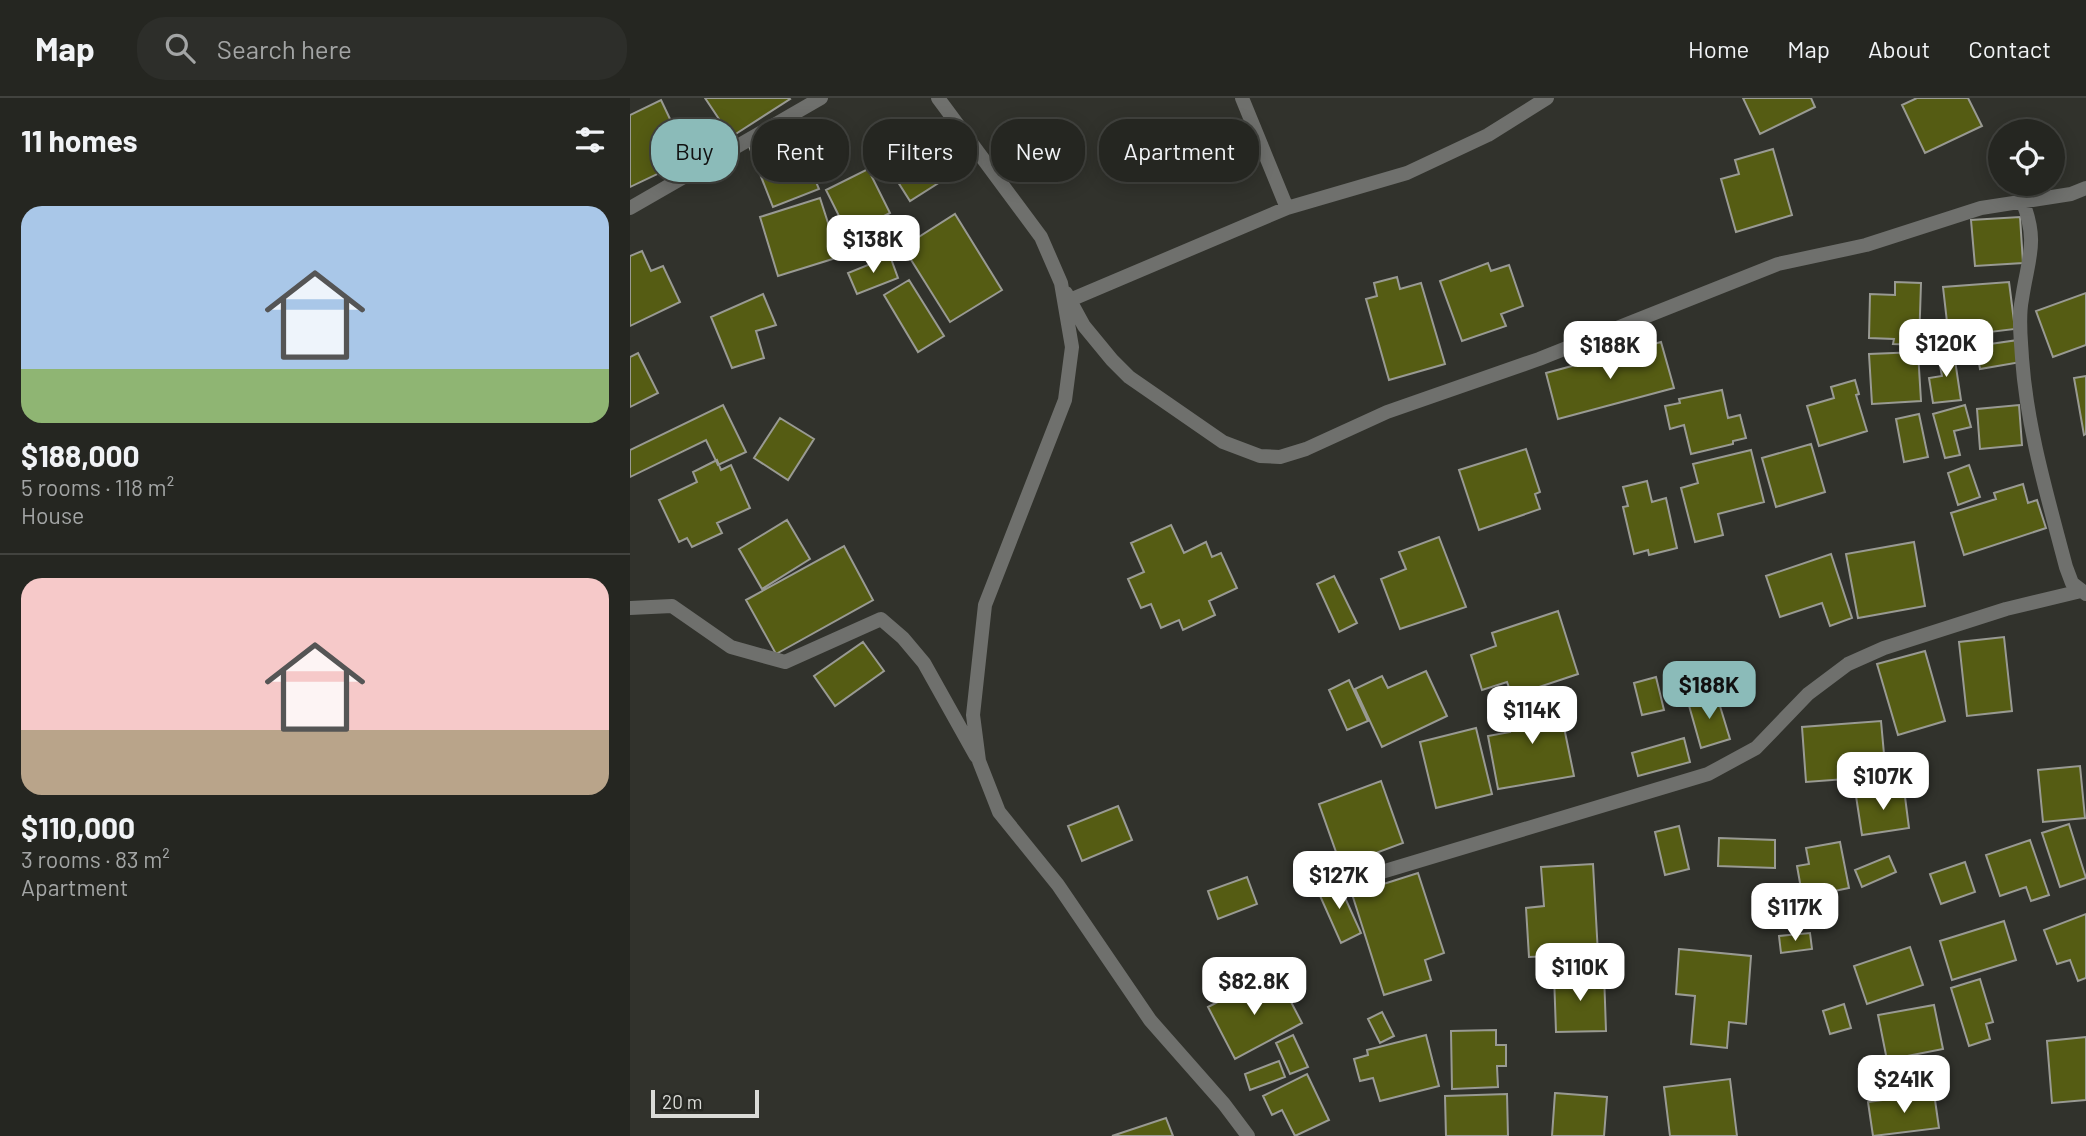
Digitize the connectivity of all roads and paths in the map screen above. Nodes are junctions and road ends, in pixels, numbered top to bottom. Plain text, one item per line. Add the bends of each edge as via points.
1 (821, 98) edge
2 (938, 98) edge
3 (1242, 98) edge
4 (1547, 98) edge
5 (2086, 188) edge
6 (2022, 200) junction
7 (630, 208) edge
8 (1287, 208) junction
9 (1061, 283) junction
10 (1070, 300) junction
11 (2083, 593) edge
12 (630, 608) edge
13 (979, 761) junction
14 (1355, 880) dead end
15 (1248, 1136) edge

1 - 7 street
2 - 9 street via 1041,237
3 - 8 street
4 - 8 street via 1488,135 1407,173
5 - 6 street
6 - 10 street via 1970,211 1866,245 1778,264 1280,457 1260,456 1223,442 1129,377 1084,326
6 - 11 street via 2032,230 2020,319 2027,407 2066,567 2072,583
8 - 10 street
9 - 10 street
9 - 13 street via 1072,347 1065,400 985,605 973,715
11 - 14 street via 2006,609 1848,664 1808,694 1756,748 1708,774
12 - 13 street via 672,606 731,646 785,662 881,619 924,663
13 - 15 street via 999,812 1058,885 1150,1020

